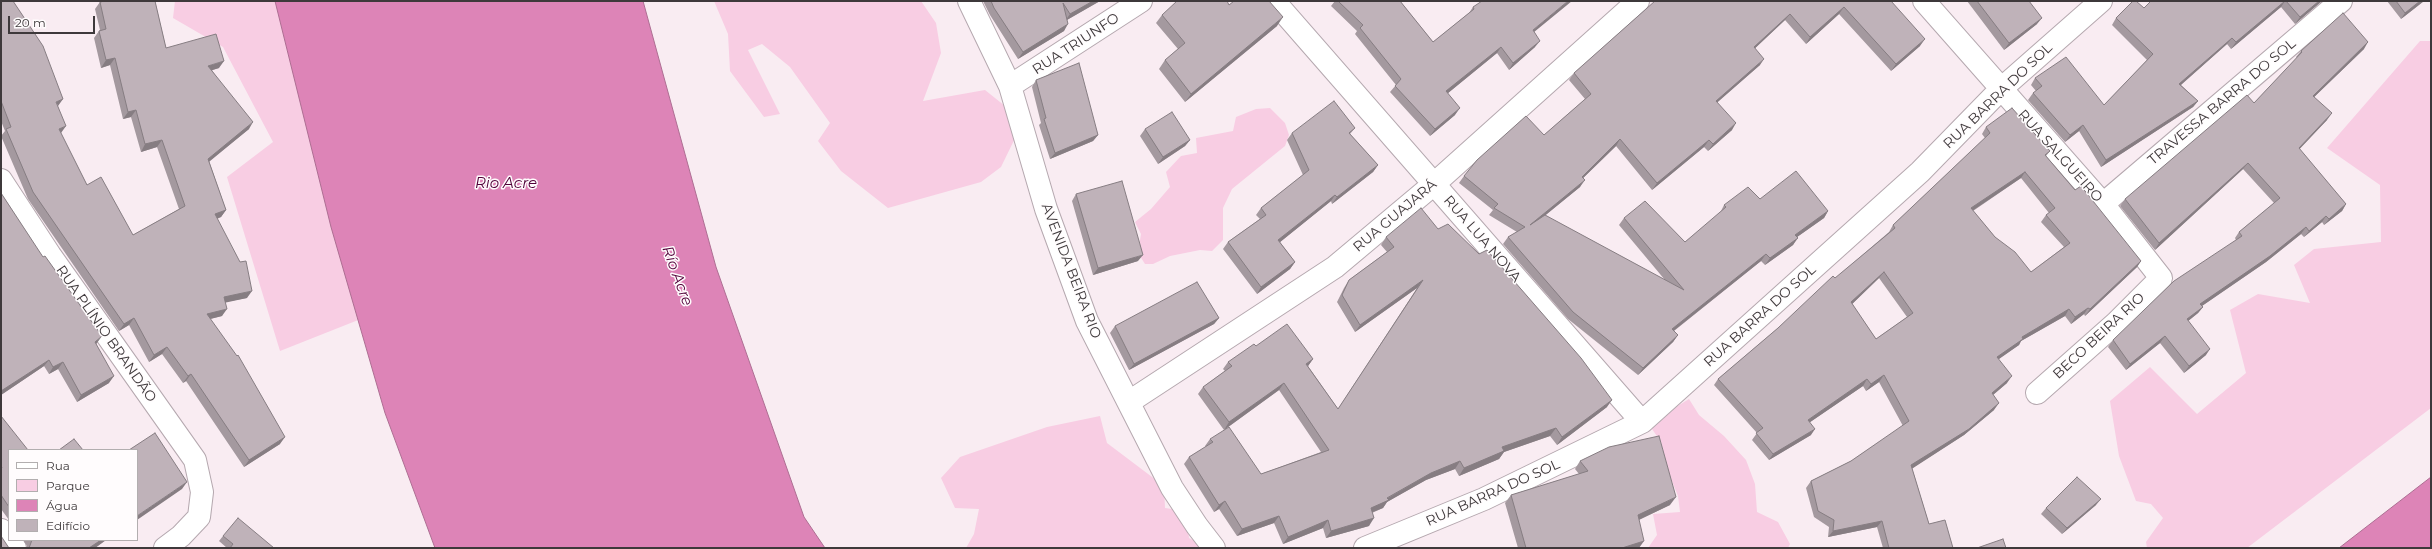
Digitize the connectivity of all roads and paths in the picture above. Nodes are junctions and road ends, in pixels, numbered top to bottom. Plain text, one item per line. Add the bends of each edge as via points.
1 (969, 1) edge
2 (1142, 1) edge
3 (1274, 1) edge
4 (1638, 1) edge
5 (1924, 1) edge
6 (2101, 1) edge
7 (2341, 1) edge
8 (1010, 86) junction
9 (2001, 89) junction
10 (1, 180) edge
11 (1434, 184) junction
12 (2103, 204) junction
13 (2161, 278) joint
14 (2037, 393) dead end
15 (1129, 402) junction
16 (1642, 422) junction
17 (1, 530) edge
18 (8, 539) edge
19 (165, 548) edge
20 (1214, 548) edge
21 (1365, 548) edge

1 - 8 street, AVENIDA BEIRA RIO
2 - 8 street, RUA TRIUNFO
3 - 11 street, RUA LUA NOVA
4 - 11 street, RUA GUAJARÁ
5 - 9 street, RUA SALGUEIRO
6 - 9 street, RUA BARRA DO SOL
7 - 12 street, TRAVESSA BARRA DO SOL
8 - 15 street, AVENIDA BEIRA RIO via 1046,209 1087,321
9 - 12 street, RUA SALGUEIRO
9 - 16 street, RUA BARRA DO SOL via 1920,172
10 - 19 street, RUA PLÍNIO BRANDÃO via 50,256 195,460 202,492 199,517
11 - 15 street, RUA GUAJARÁ via 1335,267
11 - 16 street, RUA LUA NOVA
12 - 13 street, RUA SALGUEIRO
13 - 14 street, BECO BEIRA RIO via 2116,323
15 - 20 street, AVENIDA BEIRA RIO via 1172,488
16 - 21 street, RUA BARRA DO SOL via 1484,499
17 - 18 street

